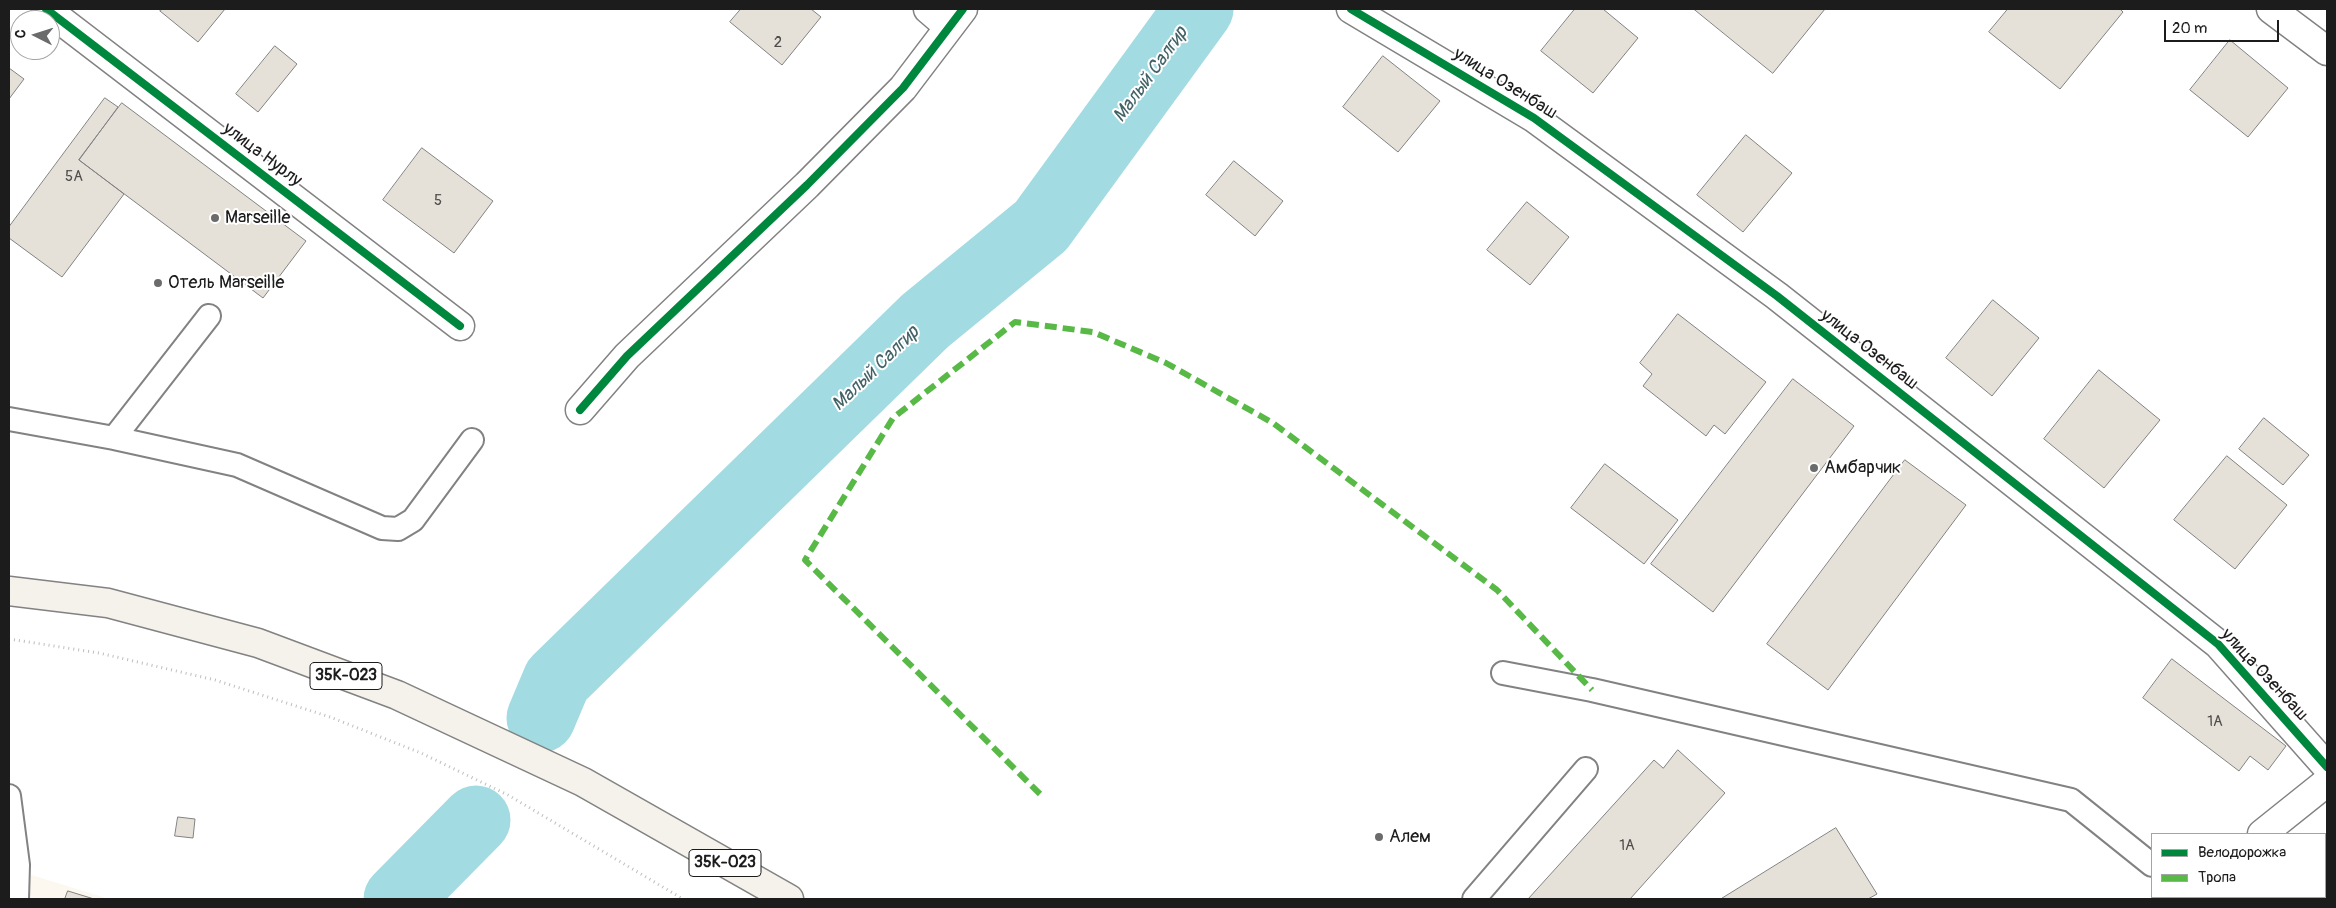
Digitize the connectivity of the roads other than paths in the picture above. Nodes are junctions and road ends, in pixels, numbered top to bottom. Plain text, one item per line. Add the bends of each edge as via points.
1 (46, 9) edge
2 (928, 9) edge
3 (1351, 9) edge
4 (2271, 9) edge
5 (956, 18) edge
6 (2327, 51) edge
7 (208, 316) dead end
8 (460, 326) dead end
9 (580, 410) dead end
10 (9, 419) edge
11 (114, 438) junction
12 (472, 440) dead end
13 (9, 591) edge
14 (1503, 672) dead end
15 (2327, 767) edge
16 (1586, 769) dead end
17 (2327, 782) edge
18 (9, 796) edge
19 (2263, 833) edge
20 (2151, 864) edge
21 (17, 899) edge
22 (789, 899) edge
23 (1474, 899) edge

1 - 8 street, улица Нурлу
2 - 5 street
3 - 15 street, улица Озенбаш via 1534,118 1777,296 2218,644
4 - 6 street
5 - 9 street via 903,88 807,185 626,356
7 - 11 lane
10 - 11 lane
11 - 12 lane via 237,465 382,528 398,529 413,520
13 - 22 main road, 35К-023 via 108,603 258,643 397,696 583,782
14 - 20 lane via 2071,800
16 - 23 lane
17 - 19 street
18 - 21 lane via 18,865

